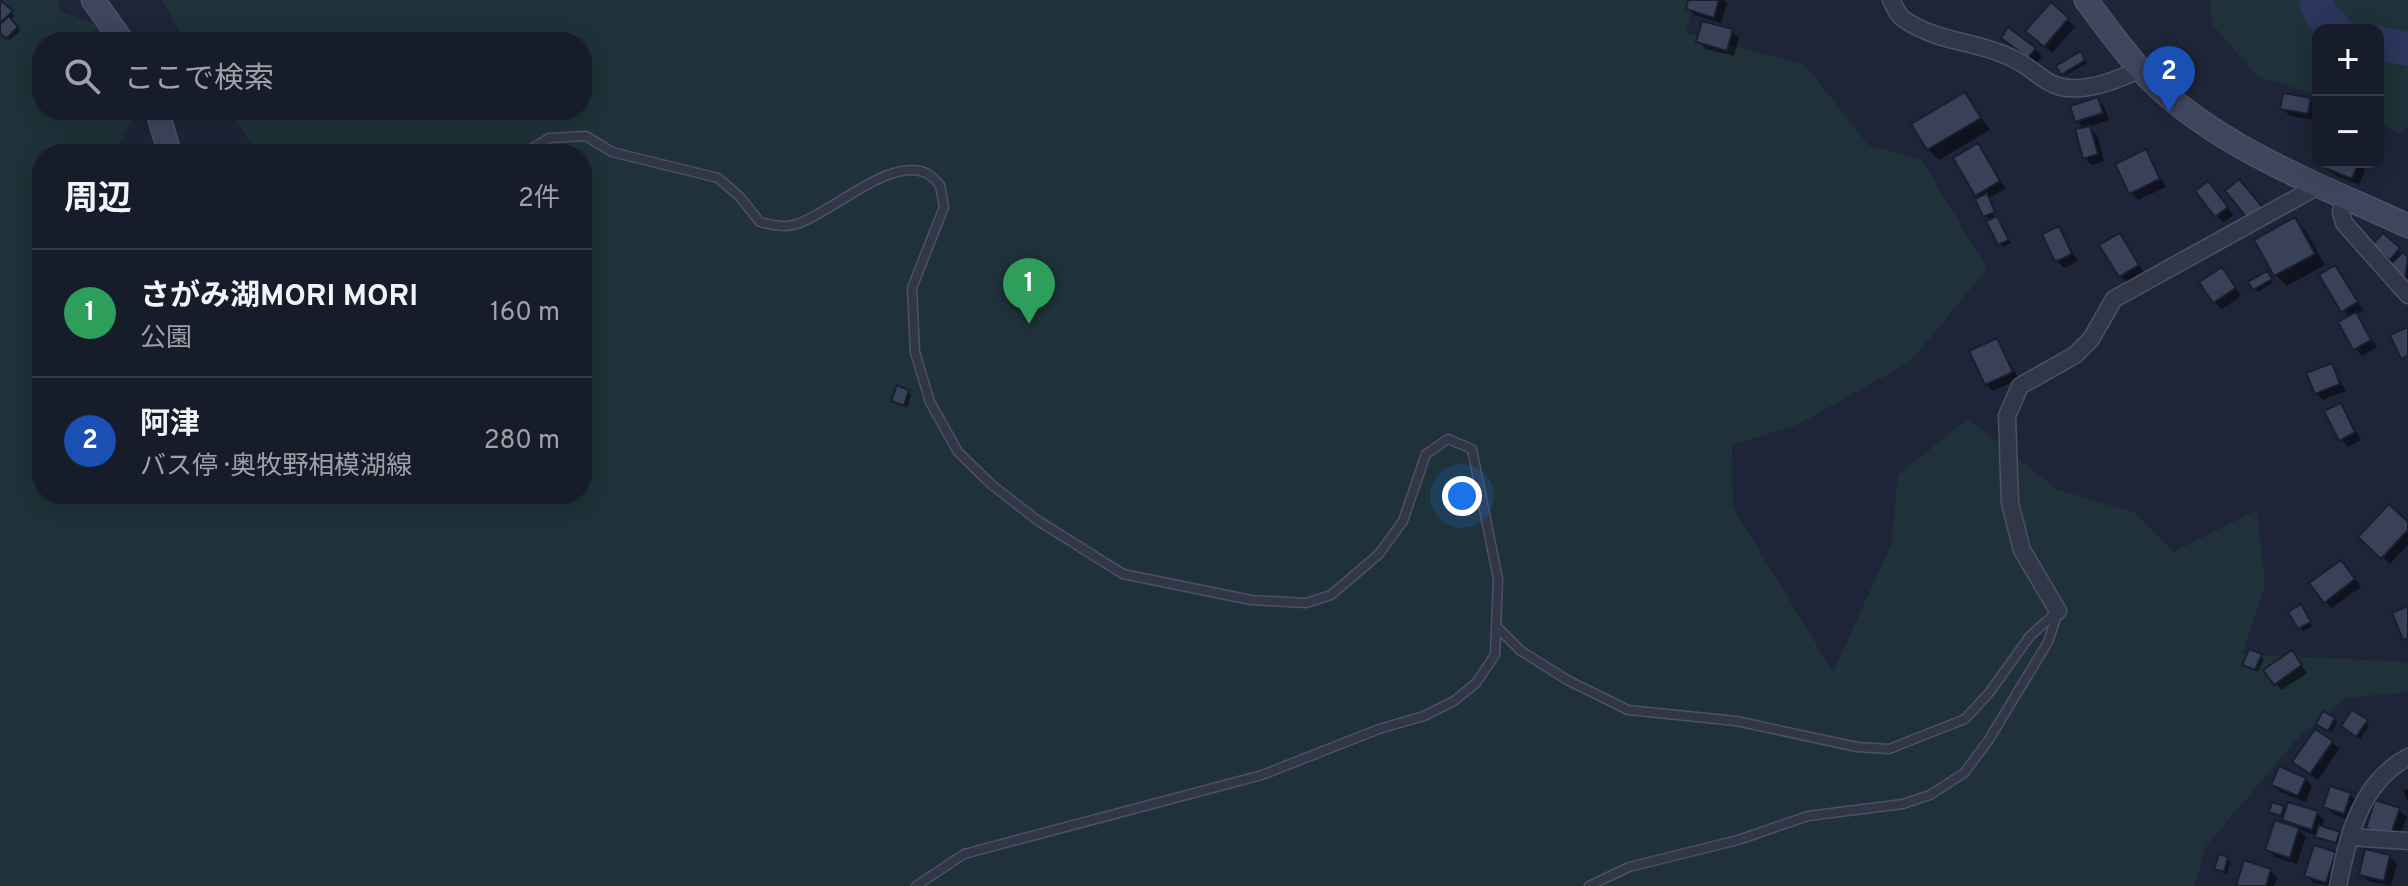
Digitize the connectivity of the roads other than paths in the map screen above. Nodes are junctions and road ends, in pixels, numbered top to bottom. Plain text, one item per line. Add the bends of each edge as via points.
1 (93, 0) edge
2 (1891, 0) edge
3 (2086, 0) edge
4 (116, 32) edge
5 (2140, 69) junction
6 (160, 120) edge
7 (167, 144) edge
8 (539, 144) edge
9 (2320, 185) junction
10 (2345, 196) junction
11 (2408, 226) edge
12 (2408, 295) edge
13 (2058, 611) junction
14 (1496, 626) junction
15 (2408, 757) edge
16 (2350, 837) junction
17 (2408, 841) edge
18 (916, 886) edge
19 (1589, 886) edge
20 (2338, 886) edge

1 - 4 main road
2 - 5 street via 1901,18 2021,63 2043,81 2069,88 2116,80
3 - 5 main road
5 - 9 main road via 2227,138
6 - 7 main road
8 - 14 lane via 549,138 586,136 612,152 718,178 760,222 780,226 796,225 894,171 925,172 940,185 944,207 912,288 915,352 930,402 958,452 992,485 1123,574 1251,600 1306,603 1331,595 1379,554 1403,521 1426,454 1448,439 1461,441 1472,449 1494,551
9 - 10 main road
9 - 13 street via 2114,299 2075,355 2020,386 2007,416 2010,503 2022,550
10 - 11 main road
10 - 12 street via 2344,223
13 - 14 lane via 2030,636 1965,719 1889,749 1736,721 1628,710 1521,651
13 - 19 lane via 2048,642 1988,741 1964,773 1930,795 1903,804 1808,816 1629,867
14 - 18 lane via 1495,655 1476,683 1424,716 1262,775 964,854
15 - 16 street via 2375,783
16 - 17 street
16 - 20 street

